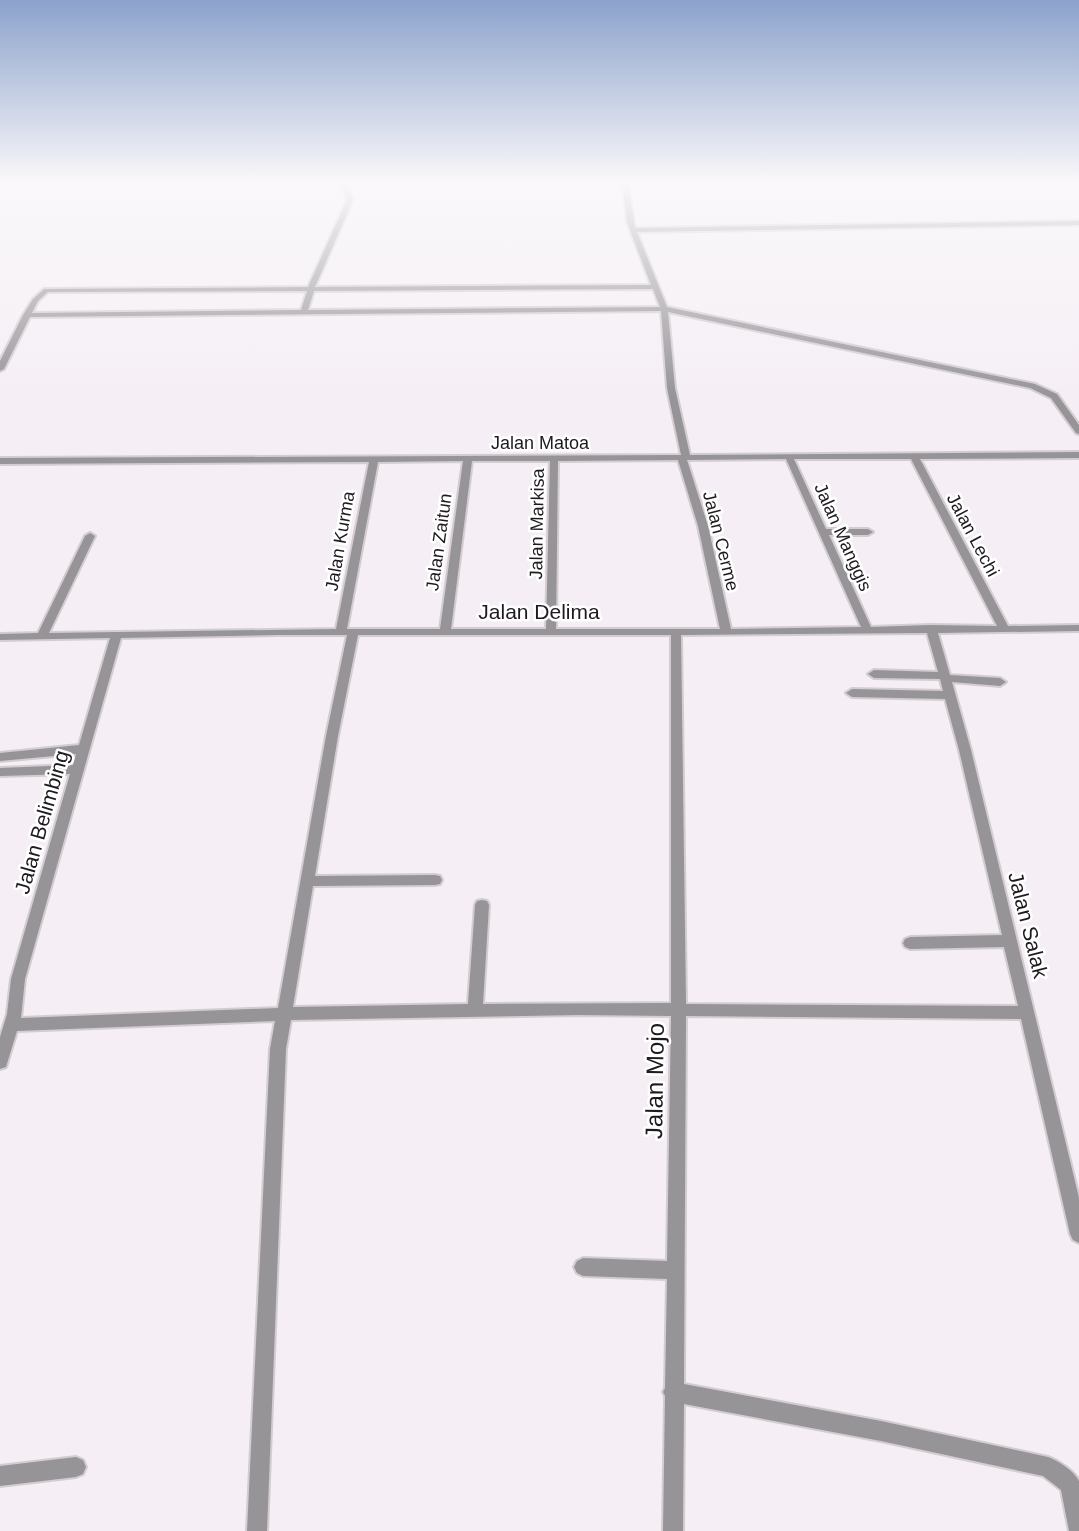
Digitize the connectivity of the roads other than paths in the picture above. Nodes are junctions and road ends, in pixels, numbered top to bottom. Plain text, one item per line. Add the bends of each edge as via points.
1 (326, 253) edge
2 (642, 253) edge
3 (655, 287) junction
4 (310, 289) junction
5 (664, 309) junction
6 (304, 313) junction
7 (27, 315) junction
8 (0, 369) edge
9 (1079, 431) edge
10 (1079, 455) edge
11 (914, 456) junction
12 (789, 457) junction
13 (374, 458) junction
14 (468, 458) junction
15 (554, 458) junction
16 (684, 458) junction
17 (0, 461) edge
18 (824, 532) junction
19 (868, 532) dead end
20 (90, 536) dead end
21 (931, 628) junction
22 (1004, 628) junction
23 (1079, 628) edge
24 (867, 629) junction
25 (347, 631) junction
26 (445, 631) junction
27 (676, 631) junction
28 (551, 632) junction
29 (726, 632) junction
30 (116, 635) junction
31 (42, 636) junction
32 (0, 637) edge
33 (874, 674) dead end
34 (945, 677) junction
35 (1000, 682) dead end
36 (852, 693) dead end
37 (950, 695) junction
38 (85, 749) junction
39 (0, 757) edge
40 (79, 769) junction
41 (0, 772) edge
42 (435, 880) dead end
43 (308, 881) junction
44 (482, 905) dead end
45 (1010, 941) junction
46 (910, 943) dead end
47 (679, 1008) junction
48 (475, 1011) junction
49 (1028, 1013) junction
50 (283, 1014) junction
51 (12, 1025) junction
52 (0, 1062) edge
53 (1079, 1234) edge
54 (583, 1267) dead end
55 (675, 1269) junction
56 (673, 1392) junction
57 (76, 1467) dead end
58 (0, 1476) edge
59 (257, 1531) edge
60 (673, 1531) edge
61 (1079, 1531) edge

1 - 4 street
2 - 3 street
3 - 4 street
3 - 5 street
4 - 6 street
4 - 7 street via 46,290
5 - 6 street
5 - 9 street via 1032,386 1054,396
5 - 16 street via 671,388
6 - 7 street
7 - 8 street
10 - 11 street, Jalan Matoa
11 - 12 street, Jalan Matoa
11 - 22 street, Jalan Lechi
12 - 16 street, Jalan Matoa
12 - 18 street, Jalan Manggis
13 - 14 street, Jalan Matoa
13 - 17 street, Jalan Matoa
13 - 25 street, Jalan Kurma
14 - 15 street, Jalan Matoa
14 - 26 street, Jalan Zaitun
15 - 16 street, Jalan Matoa
15 - 28 street, Jalan Markisa
16 - 29 street, Jalan Cerme
18 - 19 street
18 - 24 street, Jalan Manggis
20 - 31 street
21 - 22 street, Jalan Delima
21 - 24 street, Jalan Delima
21 - 34 street, Jalan Salak
22 - 23 street, Jalan Delima
24 - 29 street, Jalan Delima
25 - 26 street, Jalan Delima
25 - 30 street, Jalan Delima
25 - 43 street, Jalan Kurma
26 - 28 street, Jalan Delima
27 - 28 street, Jalan Delima
27 - 29 street, Jalan Delima
27 - 47 street, Jalan Mojo
30 - 31 street, Jalan Delima
30 - 38 street, Jalan Belimbing
31 - 32 street, Jalan Delima
33 - 34 street
34 - 35 street
34 - 37 street, Jalan Salak
36 - 37 street
37 - 45 street, Jalan Salak
38 - 39 street
38 - 40 street, Jalan Belimbing
40 - 41 street
40 - 51 street, Jalan Belimbing via 19,979
42 - 43 street
43 - 50 street, Jalan Kurma
44 - 48 street
45 - 46 street
45 - 49 street, Jalan Salak
47 - 48 street
47 - 49 street
47 - 55 street, Jalan Mojo
48 - 50 street
49 - 53 street, Jalan Salak
50 - 51 street
50 - 59 street, Jalan Kurma via 275,1087
51 - 52 street, Jalan Belimbing
54 - 55 street
55 - 56 street, Jalan Mojo
56 - 60 street, Jalan Mojo
56 - 61 street via 1048,1467 1070,1484
57 - 58 street

